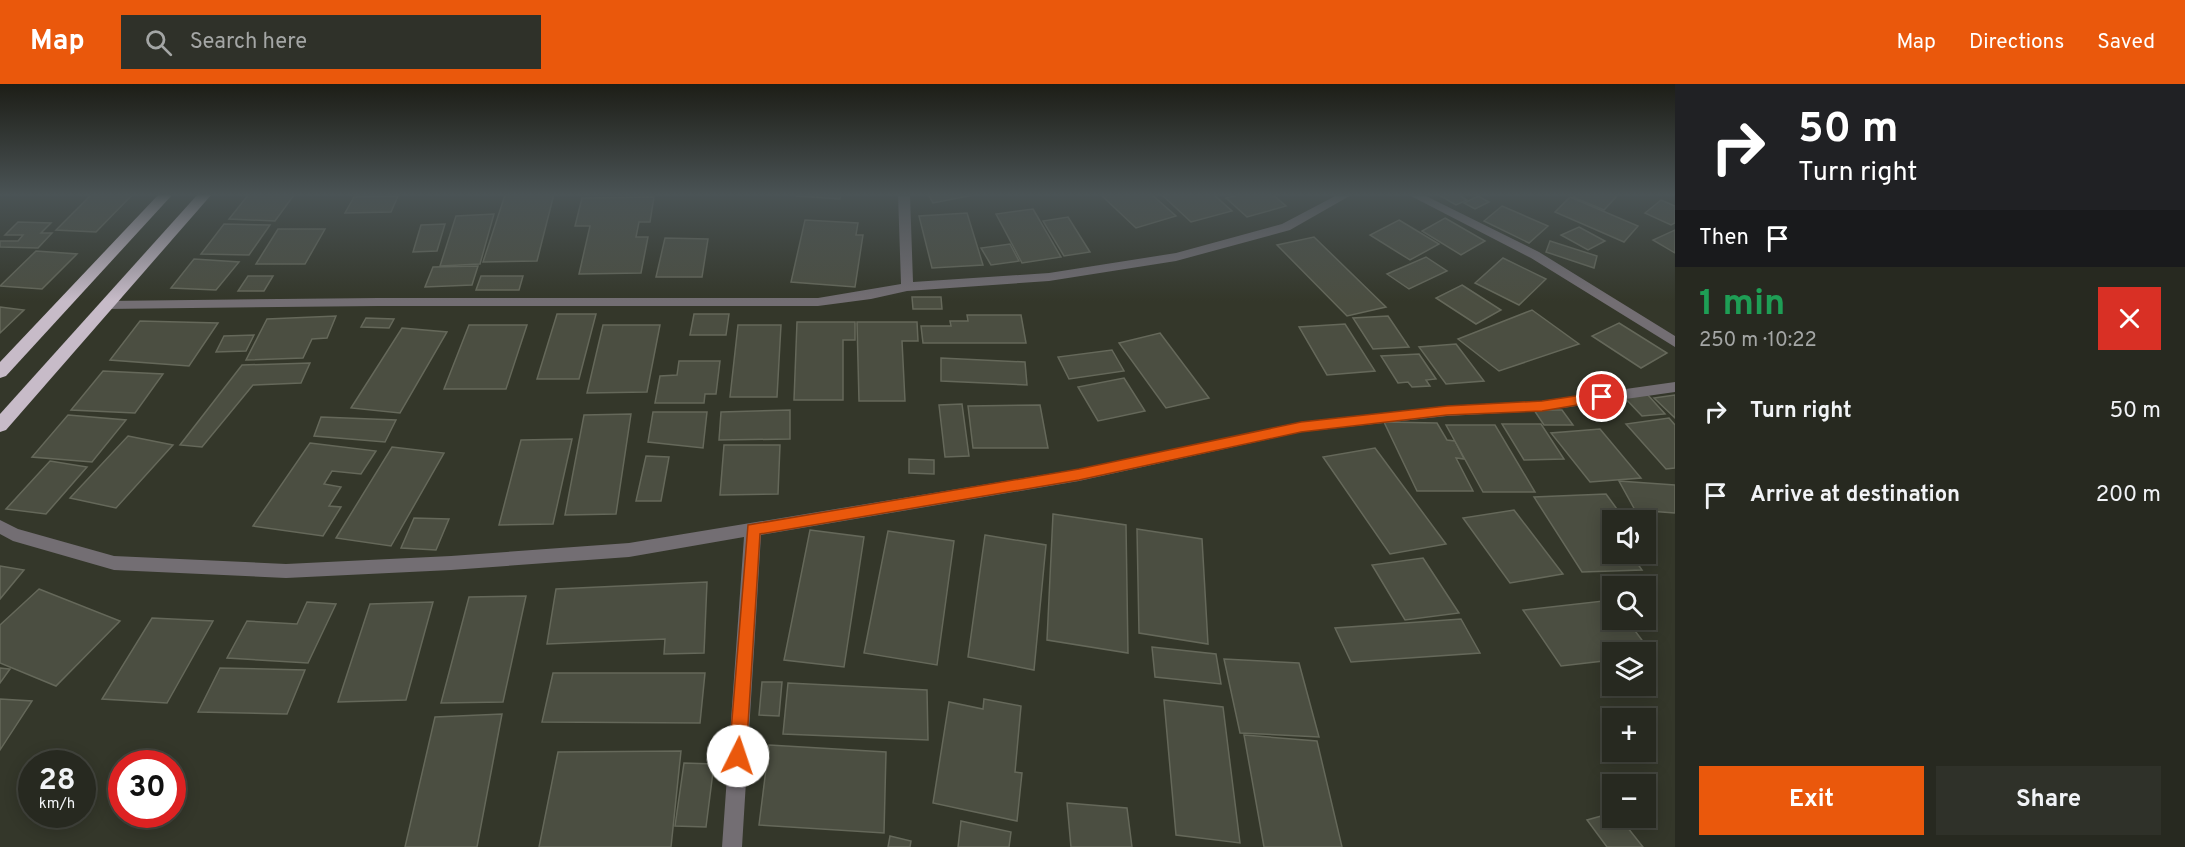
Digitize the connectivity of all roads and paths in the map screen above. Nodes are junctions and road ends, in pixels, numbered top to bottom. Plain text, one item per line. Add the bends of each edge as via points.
1 (133, 230) edge
2 (173, 230) edge
3 (905, 230) edge
4 (1276, 230) edge
5 (1484, 230) edge
6 (907, 287) junction
7 (105, 305) junction
8 (1675, 342) edge
9 (0, 372) edge
10 (1675, 387) edge
11 (0, 425) edge
12 (0, 526) edge
13 (753, 529) junction
14 (732, 847) edge

1 - 9 highway
2 - 7 highway
3 - 6 street
4 - 6 street via 1176,257 1049,277
5 - 8 street via 1535,255
6 - 7 street via 818,302
7 - 11 highway
10 - 13 street via 1542,406 1447,411 1301,427 1079,475
12 - 13 street via 13,534 114,563 286,571 629,550
13 - 14 street

